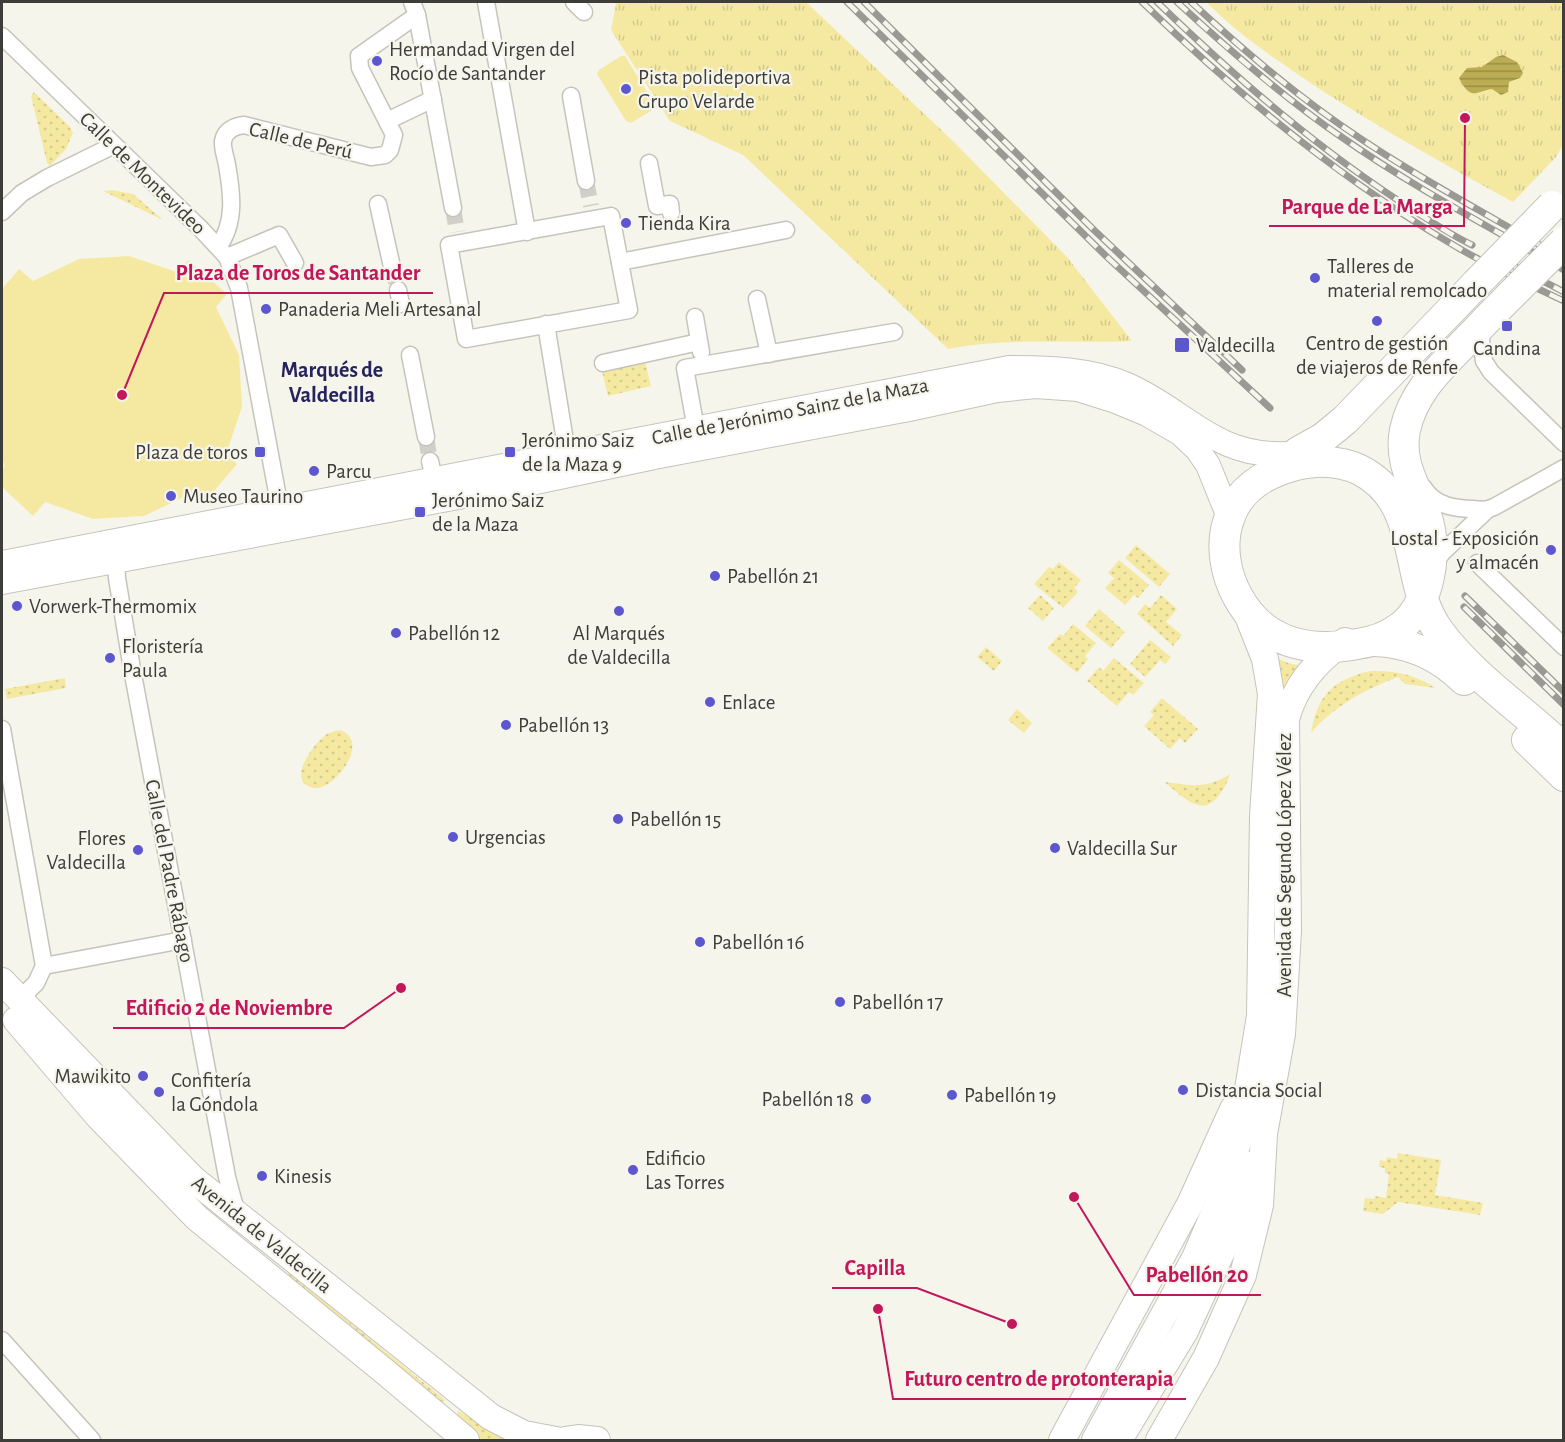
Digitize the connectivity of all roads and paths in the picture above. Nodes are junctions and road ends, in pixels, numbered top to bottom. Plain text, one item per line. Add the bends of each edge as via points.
1 (486, 2) edge
2 (414, 8) edge
3 (2, 36) edge
4 (571, 96) dead end
5 (433, 99) junction
6 (387, 121) junction
7 (114, 145) junction
8 (649, 163) dead end
9 (586, 181) tunnel mouth
10 (1558, 200) edge
11 (378, 204) dead end
12 (453, 208) tunnel mouth
13 (2, 212) edge
14 (672, 213) tunnel mouth
15 (786, 230) dead end
16 (527, 232) junction
17 (1563, 242) edge
18 (223, 252) junction
19 (620, 262) junction
20 (295, 263) dead end
21 (392, 267) tunnel mouth
22 (757, 299) dead end
23 (695, 317) dead end
24 (546, 324) junction
25 (1481, 325) junction
26 (894, 332) dead end
27 (699, 342) junction
28 (769, 354) junction
29 (410, 355) dead end
30 (603, 363) dead end
31 (704, 365) junction
32 (696, 429) junction
33 (426, 437) tunnel mouth
34 (1563, 443) edge
35 (1297, 452) junction
36 (567, 453) junction
37 (1563, 468) edge
38 (1411, 496) junction
39 (1222, 511) junction
40 (1479, 513) junction
41 (282, 519) junction
42 (117, 560) junction
43 (2, 563) edge
44 (1477, 564) dead end
45 (1425, 580) junction
46 (2, 582) edge
47 (1238, 611) junction
48 (1369, 640) junction
49 (1563, 647) edge
50 (2, 729) edge
51 (1558, 743) edge
52 (1563, 776) edge
53 (183, 940) junction
54 (2, 965) edge
55 (44, 966) junction
56 (2, 981) edge
57 (27, 992) junction
58 (2, 1005) edge
59 (2, 1020) edge
60 (46, 1028) junction
61 (1248, 1089) junction
62 (84, 1101) junction
63 (1264, 1134) junction
64 (238, 1216) junction
65 (2, 1340) edge
66 (92, 1440) edge
67 (466, 1440) edge
68 (556, 1440) edge
69 (565, 1440) edge
70 (597, 1440) edge
71 (1062, 1440) edge
72 (1095, 1440) edge
73 (1119, 1440) edge
74 (1159, 1440) edge

1 - 16 street
2 - 5 street
2 - 6 street, Calle de Perú via 359,56 360,68
3 - 7 street, Calle de Montevideo
4 - 9 street
5 - 6 street
5 - 12 street
6 - 18 street, Calle de Perú via 394,135 390,150 371,157 244,125 233,128 223,143 230,179 231,220
7 - 13 street via 22,192
7 - 18 street, Calle de Montevideo
8 - 14 street via 657,206 670,204
10 - 35 highway, bridge via 1332,432
11 - 21 street
15 - 19 street via 676,243
16 - 19 street via 592,213 612,216
16 - 24 street via 458,238 449,246 466,339
17 - 25 highway, bridge
18 - 20 street via 279,235
18 - 41 street, Calle de Montevideo via 239,288
19 - 24 street via 628,309
22 - 28 street
23 - 27 street
24 - 36 street
25 - 34 street via 1484,361 1491,372
25 - 38 highway via 1448,348 1411,390 1399,411 1389,460 1392,472
25 - 40 street via 1457,364 1422,408 1413,453 1420,480 1430,497 1454,508
26 - 28 street
27 - 30 street
27 - 31 street
28 - 31 street
29 - 33 street
31 - 32 street via 685,368
32 - 35 main road, Calle de Jerónimo Sainz de la Maza via 1009,368 1032,368 1094,375 1126,384 1219,441 1257,453
32 - 36 main road, Calle de Jerónimo Sainz de la Maza
35 - 38 highway via 1344,450 1361,456
35 - 39 highway
35 - 45 highway via 1317,462 1366,473 1393,498
36 - 41 main road, Calle de Jerónimo Sainz de la Maza via 432,470
37 - 40 street
38 - 40 street via 1457,516
38 - 45 highway
39 - 41 main road, Calle de Jerónimo Sainz de la Maza via 1208,465 1180,433 1113,400 1078,389 1036,386 997,390 512,487
39 - 47 highway via 1229,577
39 - 47 main road, Avenida de Segundo López Vélez via 1211,543 1214,576 1225,601
39 - 48 highway via 1235,536 1246,587 1259,606 1295,629
40 - 45 street via 1442,553
41 - 42 main road, Calle de Jerónimo Sainz de la Maza
41 - 43 main road, Calle de Jerónimo Sainz de la Maza
42 - 46 main road, Calle de Jerónimo Sainz de la Maza
42 - 53 street, Calle del Padre Rábago via 132,669
44 - 49 street
45 - 48 highway via 1415,612 1402,626
45 - 51 highway via 1446,626
47 - 48 highway via 1283,639 1311,647
47 - 61 main road, Avenida de Segundo López Vélez via 1261,646 1270,683 1263,816 1260,1016
48 - 52 highway via 1433,656 1455,670
48 - 63 main road, Avenida de Segundo López Vélez via 1307,675 1288,711 1288,931 1282,1034
50 - 55 street
53 - 55 street
53 - 64 street, Calle del Padre Rábago via 227,1177
54 - 57 main road
55 - 57 street
56 - 60 main road, Avenida de Valdecilla
57 - 60 main road
58 - 62 main road, Avenida de Valdecilla
59 - 62 main road, Avenida de Valdecilla
60 - 64 main road, Avenida de Valdecilla via 193,1179
61 - 71 main road, Avenida de Segundo López Vélez via 1233,1110 1185,1214
61 - 72 main road, Avenida de Segundo López Vélez via 1244,1125 1195,1258
62 - 67 main road, Avenida de Valdecilla via 197,1218
63 - 73 main road, Avenida de Segundo López Vélez via 1230,1234 1185,1330
63 - 74 main road, Avenida de Segundo López Vélez via 1260,1205 1243,1275 1206,1358
64 - 68 main road, Avenida de Valdecilla via 491,1417 524,1434
65 - 66 street
69 - 70 main road

